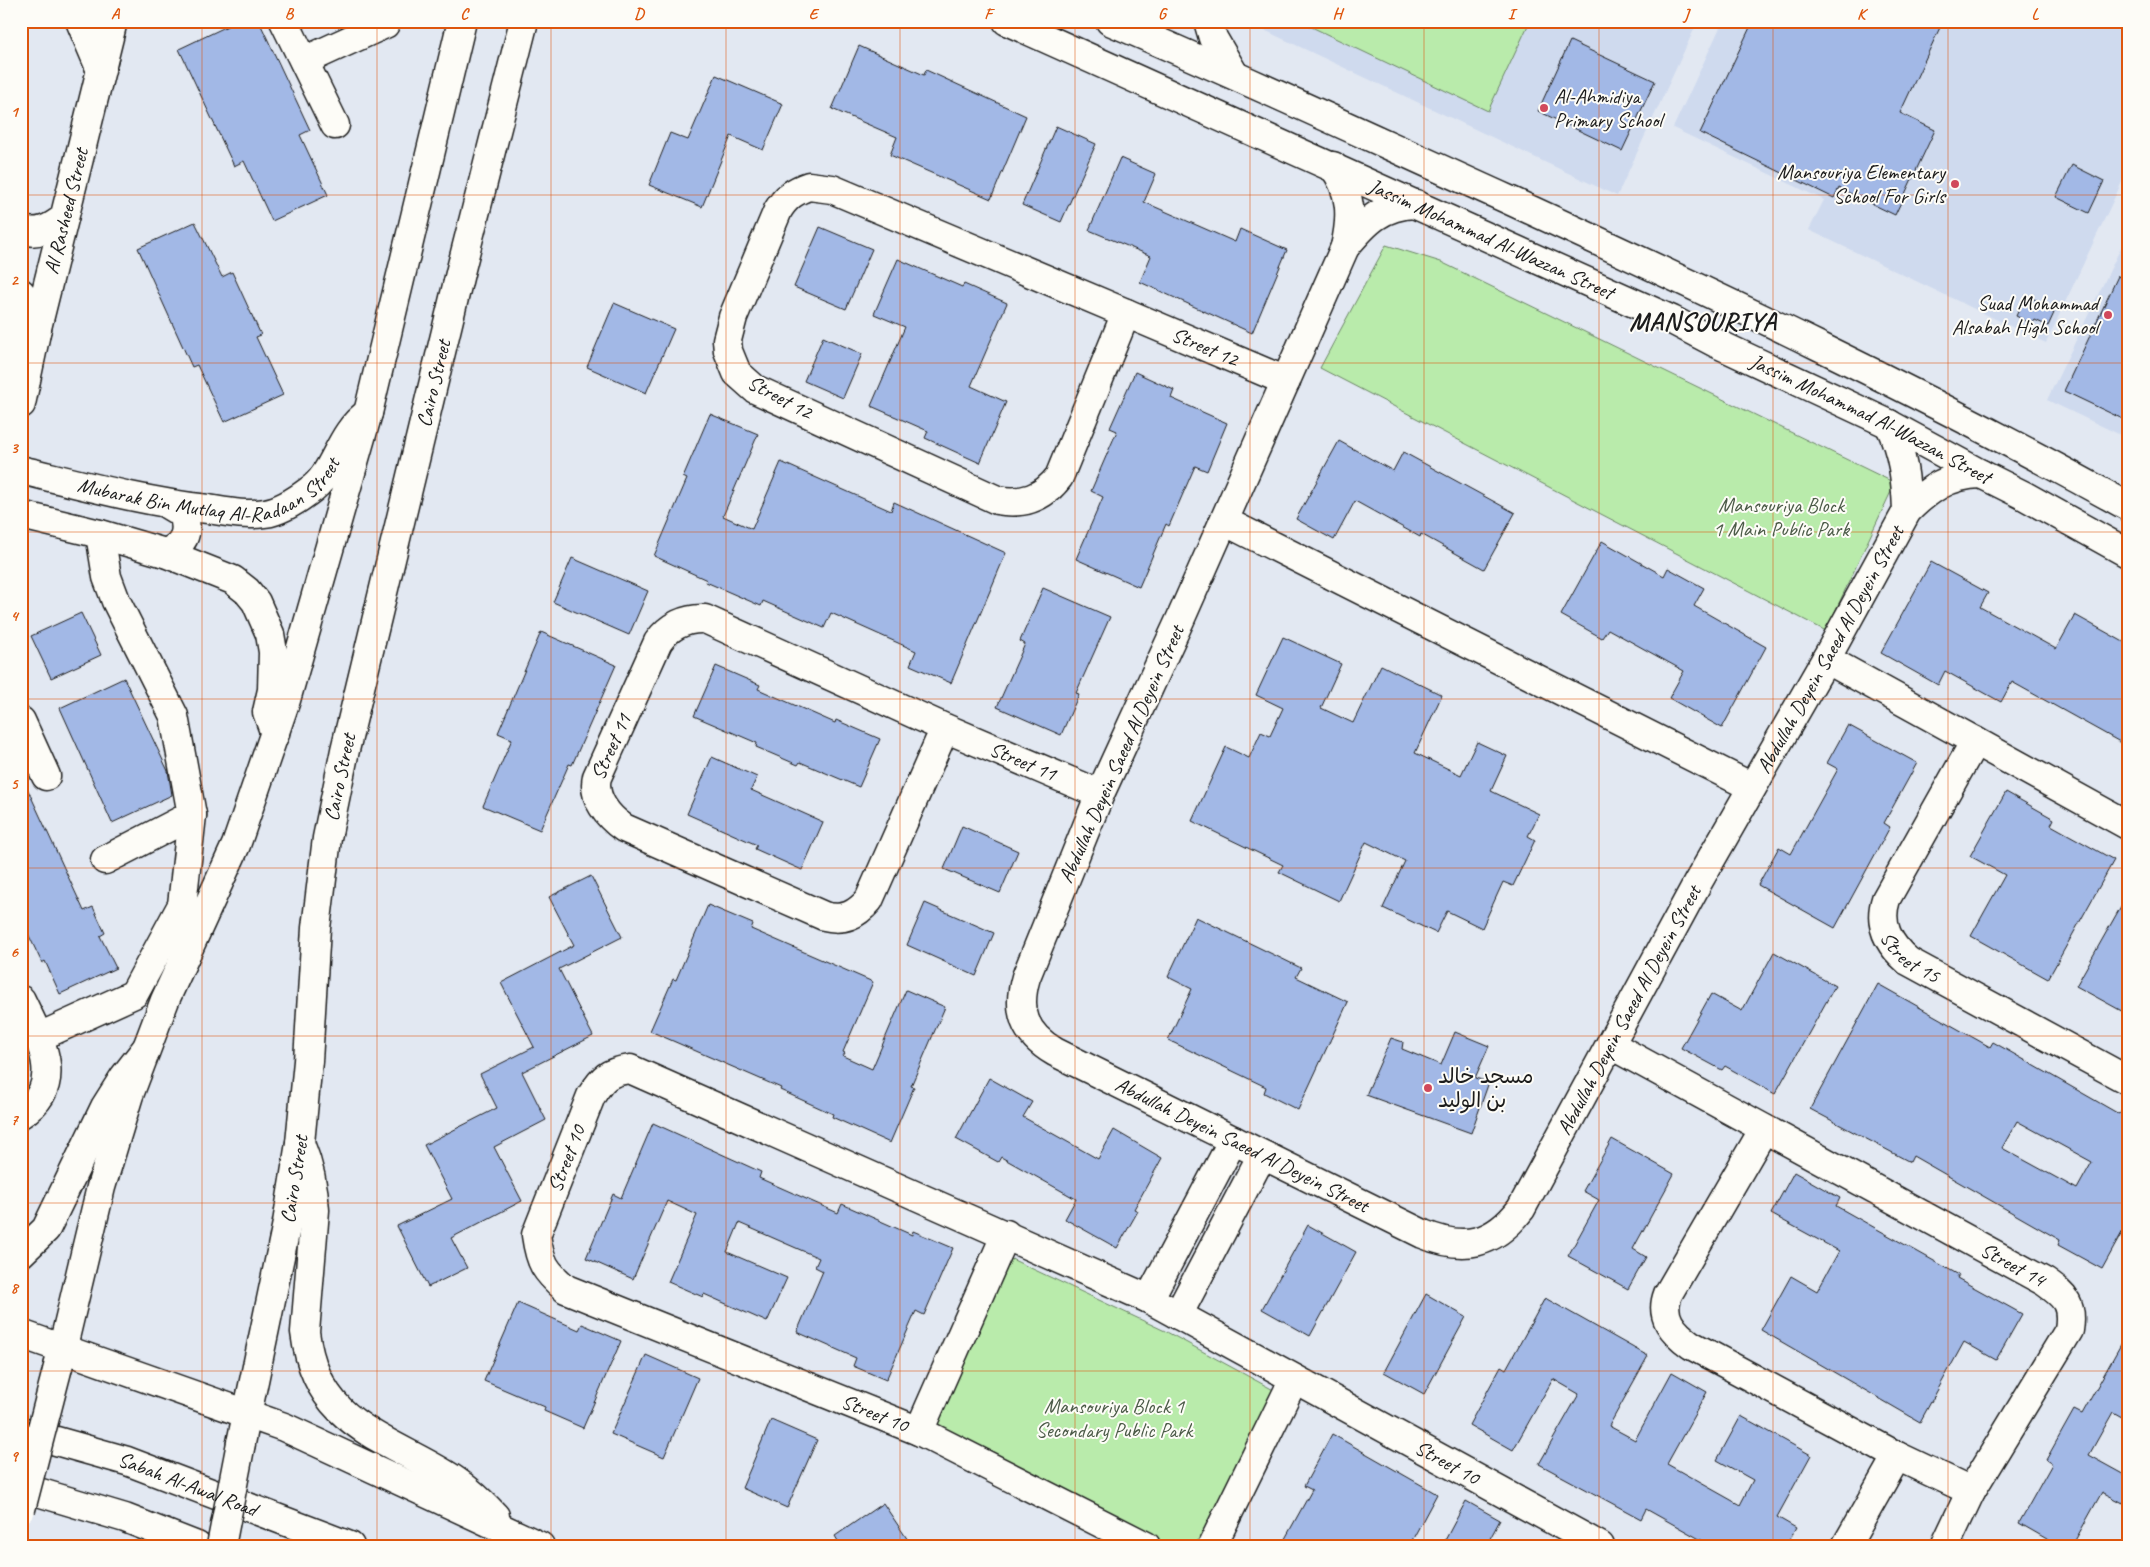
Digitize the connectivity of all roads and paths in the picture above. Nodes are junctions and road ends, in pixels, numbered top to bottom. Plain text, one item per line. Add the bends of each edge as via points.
1 (80, 21) edge
2 (113, 21) edge
3 (284, 21) edge
4 (462, 21) edge
5 (1007, 21) edge
6 (1110, 21) edge
7 (1208, 21) edge
8 (385, 24) dead end
9 (524, 24) edge
10 (304, 61) junction
11 (100, 68) junction
12 (1234, 74) junction
13 (336, 125) dead end
14 (1333, 166) junction
15 (1416, 204) junction
16 (64, 218) junction
17 (21, 230) edge
18 (1345, 247) junction
19 (1688, 283) junction
20 (21, 293) edge
21 (1743, 310) junction
22 (1126, 313) junction
23 (1672, 320) junction
24 (37, 328) junction
25 (1716, 343) junction
26 (1286, 380) junction
27 (21, 404) edge
28 (368, 413) junction
29 (1888, 424) junction
30 (2038, 459) junction
31 (21, 470) edge
32 (1981, 474) junction
33 (2084, 483) junction
34 (2023, 495) junction
35 (168, 505) junction
36 (2129, 507) edge
37 (1907, 511) junction
38 (21, 515) edge
39 (2066, 518) junction
40 (1224, 521) junction
41 (100, 534) junction
42 (165, 553) junction
43 (2129, 554) edge
44 (1826, 659) junction
45 (21, 721) edge
46 (945, 728) junction
47 (275, 734) junction
48 (1975, 741) junction
49 (46, 776) dead end
50 (1752, 787) junction
51 (1100, 794) junction
52 (192, 815) junction
53 (2129, 826) edge
54 (105, 860) dead end
55 (21, 1000) edge
56 (39, 1037) junction
57 (1611, 1045) junction
58 (145, 1050) junction
59 (2129, 1081) edge
60 (21, 1114) edge
61 (1764, 1129) junction
62 (1233, 1140) junction
63 (300, 1143) junction
64 (1262, 1155) junction
65 (1006, 1234) junction
66 (21, 1253) edge
67 (1148, 1299) junction
68 (1178, 1315) junction
69 (21, 1334) edge
70 (61, 1356) junction
71 (1294, 1379) junction
72 (247, 1414) junction
73 (21, 1431) edge
74 (919, 1431) junction
75 (1897, 1456) junction
76 (21, 1487) edge
77 (1972, 1491) junction
78 (21, 1509) edge
79 (507, 1530) junction
80 (198, 1546) edge
81 (221, 1546) edge
82 (350, 1546) edge
83 (540, 1546) edge
84 (1146, 1546) edge
85 (1212, 1546) edge
86 (1600, 1546) edge
87 (1846, 1546) edge
88 (1945, 1546) edge

1 - 11 main road
2 - 11 main road, Al Rasheed Street
3 - 10 main road
4 - 28 main road
5 - 14 main road, Jassim Mohammad Al-Wazzan Street
6 - 12 main road, Jassim Mohammad Al-Wazzan Street
7 - 12 main road via 1212,38
8 - 10 main road
9 - 63 main road, Cairo Street via 461,268 345,750 327,838 316,928
10 - 13 main road
11 - 16 main road, Al Rasheed Street
12 - 19 main road, Jassim Mohammad Al-Wazzan Street
14 - 15 main road, Jassim Mohammad Al-Wazzan Street
14 - 18 main road, Abdullah Deyein Saeed Al Deyein Street via 1349,200 1350,226
15 - 18 main road, Abdullah Deyein Saeed Al Deyein Street via 1392,207 1376,215
15 - 23 main road, Jassim Mohammad Al-Wazzan Street
16 - 17 main road via 43,231
16 - 24 main road, Al Rasheed Street
18 - 26 main road, Abdullah Deyein Saeed Al Deyein Street
19 - 21 main road, Jassim Mohammad Al-Wazzan Street
19 - 23 main road via 1692,303 1684,315
20 - 24 main road
21 - 25 main road via 1729,312 1718,322
21 - 30 main road, Jassim Mohammad Al-Wazzan Street via 1983,428
22 - 22 main road, Street 12 via 832,189 809,186 787,197 778,210 728,328 728,351 737,373 754,389 997,500 1021,502 1042,494 1059,477
22 - 26 main road, Street 12
23 - 25 main road, Jassim Mohammad Al-Wazzan Street
24 - 27 main road, Al Rasheed Street
25 - 29 main road, Jassim Mohammad Al-Wazzan Street
26 - 40 main road, Abdullah Deyein Saeed Al Deyein Street
28 - 35 main road, Mubarak Bin Mutlaq Al-Radaan Street via 346,434 319,483 289,504 267,513 240,514
28 - 47 main road
29 - 32 main road, Jassim Mohammad Al-Wazzan Street
29 - 37 main road, Abdullah Deyein Saeed Al Deyein Street via 1899,447 1905,471
30 - 33 main road, Jassim Mohammad Al-Wazzan Street
30 - 34 main road via 2044,471 2041,484
31 - 35 main road, Mubarak Bin Mutlaq Al-Radaan Street
32 - 34 main road, Jassim Mohammad Al-Wazzan Street
32 - 37 main road, Abdullah Deyein Saeed Al Deyein Street via 1945,480
33 - 36 main road, Jassim Mohammad Al-Wazzan Street
33 - 39 main road via 2076,484 2064,494 2061,502
34 - 39 main road, Jassim Mohammad Al-Wazzan Street
35 - 42 main road via 183,514 187,523 182,542
37 - 44 main road, Abdullah Deyein Saeed Al Deyein Street
38 - 41 main road, Mubarak Bin Mutlaq Al-Radaan Street
39 - 43 main road, Jassim Mohammad Al-Wazzan Street
40 - 50 main road, Abdullah Deyein Saeed Al Deyein Street
40 - 51 main road, Abdullah Deyein Saeed Al Deyein Street
41 - 42 main road, Mubarak Bin Mutlaq Al-Radaan Street
41 - 52 main road via 106,577 174,716
42 - 47 main road, Mubarak Bin Mutlaq Al-Radaan Street via 233,580 256,602 270,634 273,652 272,690 267,712
44 - 48 main road
44 - 50 main road, Abdullah Deyein Saeed Al Deyein Street
45 - 49 main road
46 - 46 main road, Street 11 via 705,619 688,620 670,628 658,642 597,777 597,793 606,812 624,828 824,916 847,918 869,900
46 - 51 main road, Street 11
47 - 58 main road via 236,845
48 - 53 main road
48 - 59 main road, Street 15 via 1886,899 1882,917 1885,932 1908,961
50 - 57 main road, Abdullah Deyein Saeed Al Deyein Street
51 - 62 main road, Abdullah Deyein Saeed Al Deyein Street via 1026,977 1021,993 1022,1012 1031,1032 1050,1050
52 - 54 main road
52 - 56 main road via 182,905 134,994
55 - 56 main road
56 - 60 main road via 46,1059 45,1083 39,1098
57 - 61 main road, Street 14
57 - 64 main road, Abdullah Deyein Saeed Al Deyein Street via 1521,1209 1499,1232 1481,1241 1464,1244 1440,1241
58 - 66 main road via 105,1107 46,1229
58 - 70 main road via 101,1187
61 - 75 main road via 1668,1294 1664,1303 1665,1316 1677,1334 1691,1345
61 - 77 main road, Street 14 via 2045,1282 2066,1299 2069,1330
62 - 64 main road, Abdullah Deyein Saeed Al Deyein Street
62 - 67 main road
63 - 72 main road, Cairo Street via 287,1223
63 - 79 main road via 312,1176 315,1210 305,1332 307,1350 320,1384 334,1405 353,1423 447,1475 479,1500
64 - 68 main road
65 - 67 main road, Street 10
65 - 74 main road, Street 10
65 - 74 main road, Street 10 via 630,1069 612,1072 591,1096 536,1235 539,1255 551,1276 566,1289
67 - 68 main road, Street 10
68 - 71 main road, Street 10
69 - 70 main road
70 - 72 main road
70 - 78 main road, bridge
71 - 85 main road
71 - 86 main road, Street 10
72 - 79 main road via 284,1427
72 - 81 main road, Cairo Street, bridge
73 - 82 main road, Sabah Al-Awal Road via 127,1462
74 - 84 main road, Street 10
75 - 77 main road
75 - 87 main road
76 - 80 main road via 125,1518
77 - 88 main road, Street 14
79 - 83 main road

